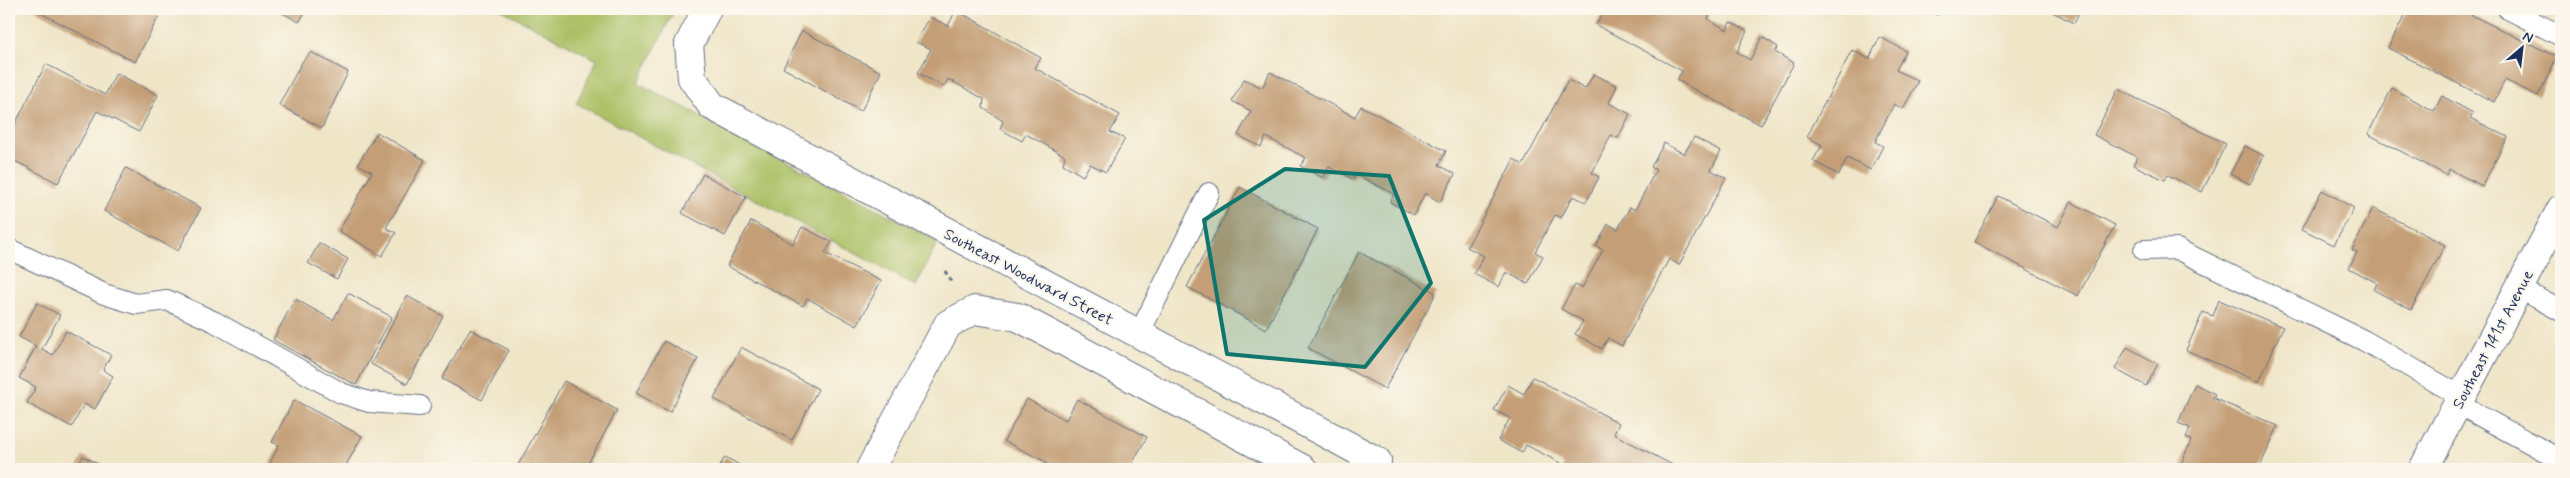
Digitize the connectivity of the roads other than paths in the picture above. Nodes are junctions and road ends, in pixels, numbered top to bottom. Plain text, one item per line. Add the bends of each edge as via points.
1 (707, 9) edge
2 (2508, 9) edge
3 (2561, 36) edge
4 (1209, 193) dead end
5 (2561, 209) edge
6 (9, 249) edge
7 (2144, 250) dead end
8 (2519, 288) junction
9 (2561, 311) edge
10 (1138, 334) junction
11 (2460, 400) junction
12 (420, 406) dead end
13 (2561, 460) edge
14 (1377, 461) dead end
15 (870, 469) edge
16 (1303, 469) edge
17 (2423, 469) edge

1 - 10 street, Southeast Woodward Street via 689,44 692,78 712,106
2 - 3 lane
4 - 10 lane
5 - 8 street, Southeast 141st Avenue
6 - 12 lane via 104,294 136,304 167,300 215,322 341,392 370,402
7 - 11 lane via 2177,249 2363,340
8 - 9 lane
8 - 11 street, Southeast 141st Avenue
10 - 14 street, Southeast Woodward Street
11 - 13 lane
11 - 17 street, Southeast 141st Avenue
15 - 16 street via 948,324 975,310 1018,317

